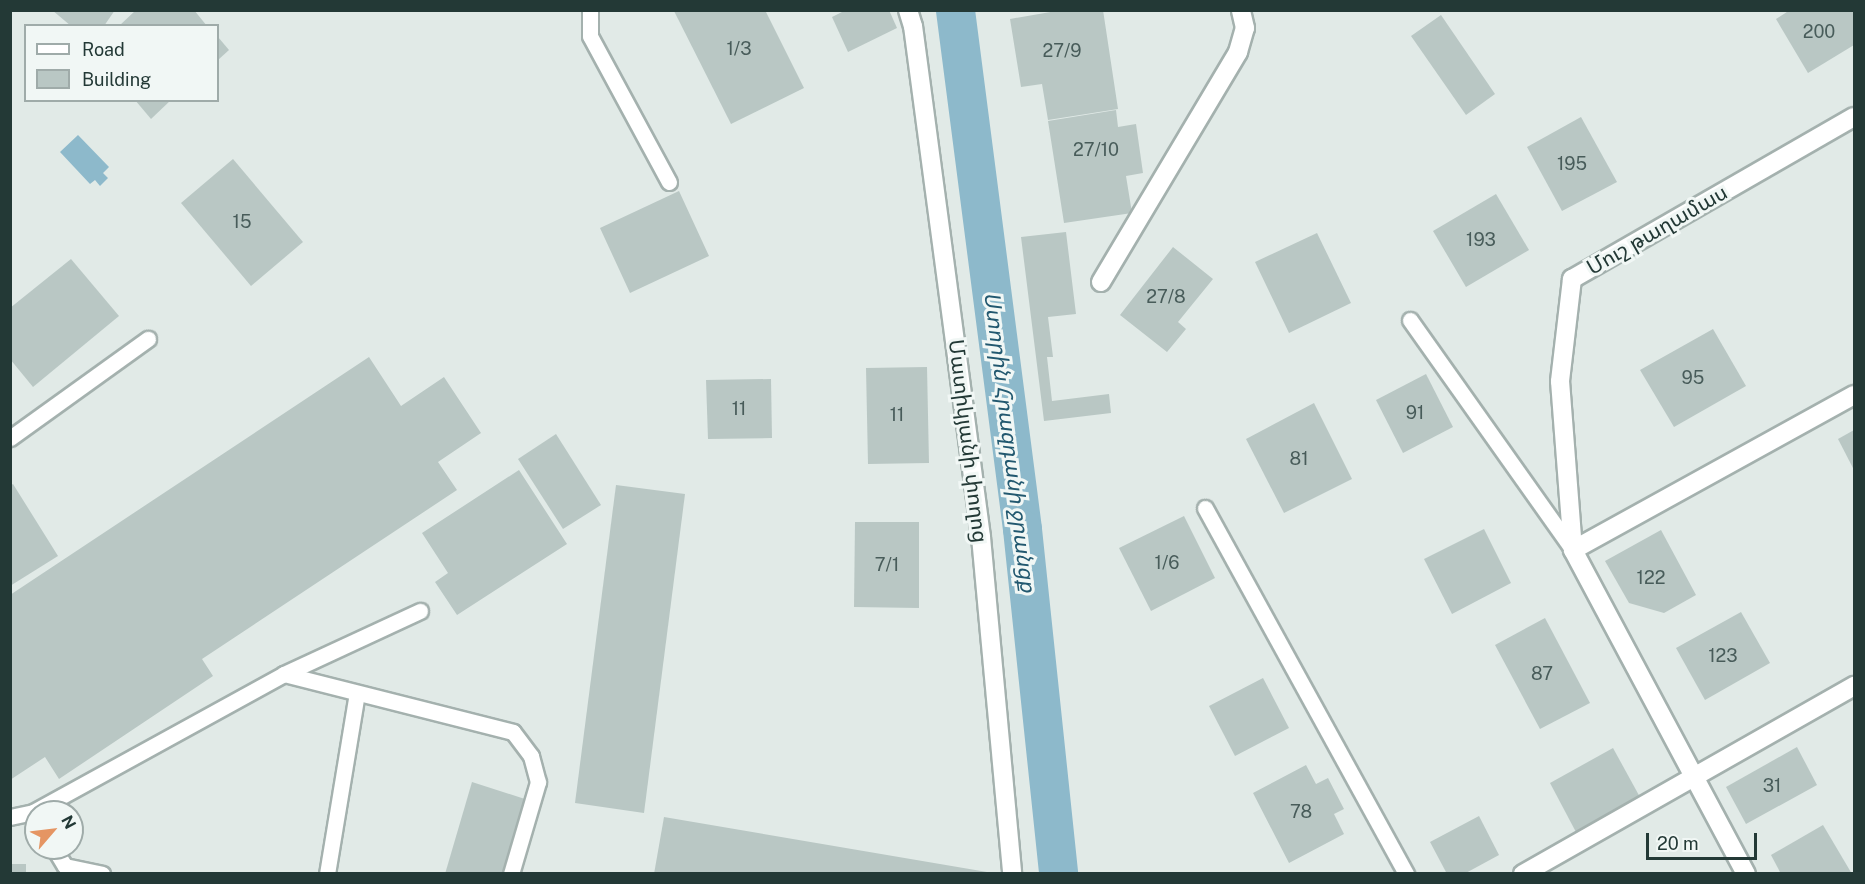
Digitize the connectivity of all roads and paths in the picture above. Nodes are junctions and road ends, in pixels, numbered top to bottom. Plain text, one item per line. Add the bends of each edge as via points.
1 (590, 10) edge
2 (908, 10) edge
3 (1241, 10) edge
4 (1854, 117) edge
5 (669, 182) dead end
6 (1101, 282) dead end
7 (1410, 320) dead end
8 (148, 339) dead end
9 (1854, 395) edge
10 (10, 438) edge
11 (1205, 508) dead end
12 (1573, 550) junction
13 (420, 611) dead end
14 (284, 674) junction
15 (1854, 686) edge
16 (357, 693) junction
17 (1692, 776) junction
18 (60, 800) edge
19 (65, 870) edge
20 (102, 873) edge
21 (327, 873) edge
22 (510, 873) edge
23 (1012, 873) edge
24 (1406, 873) edge
25 (1523, 873) edge
26 (1746, 873) edge

1 - 5 lane via 590,36
2 - 23 street, Մատիկյանի փողոց via 981,537
3 - 6 street via 1245,28 1238,52
4 - 12 street, Մուշ թաղամաս via 1572,279 1560,381
7 - 12 lane
8 - 10 lane
9 - 12 street
11 - 24 lane
12 - 17 street, Մուշ թաղամաս
13 - 14 lane
14 - 16 lane
14 - 18 lane
15 - 17 street
16 - 21 lane
16 - 22 lane via 513,732 531,756 538,782
17 - 25 street via 1635,813
17 - 26 street, Մուշ թաղամաս
19 - 20 lane

